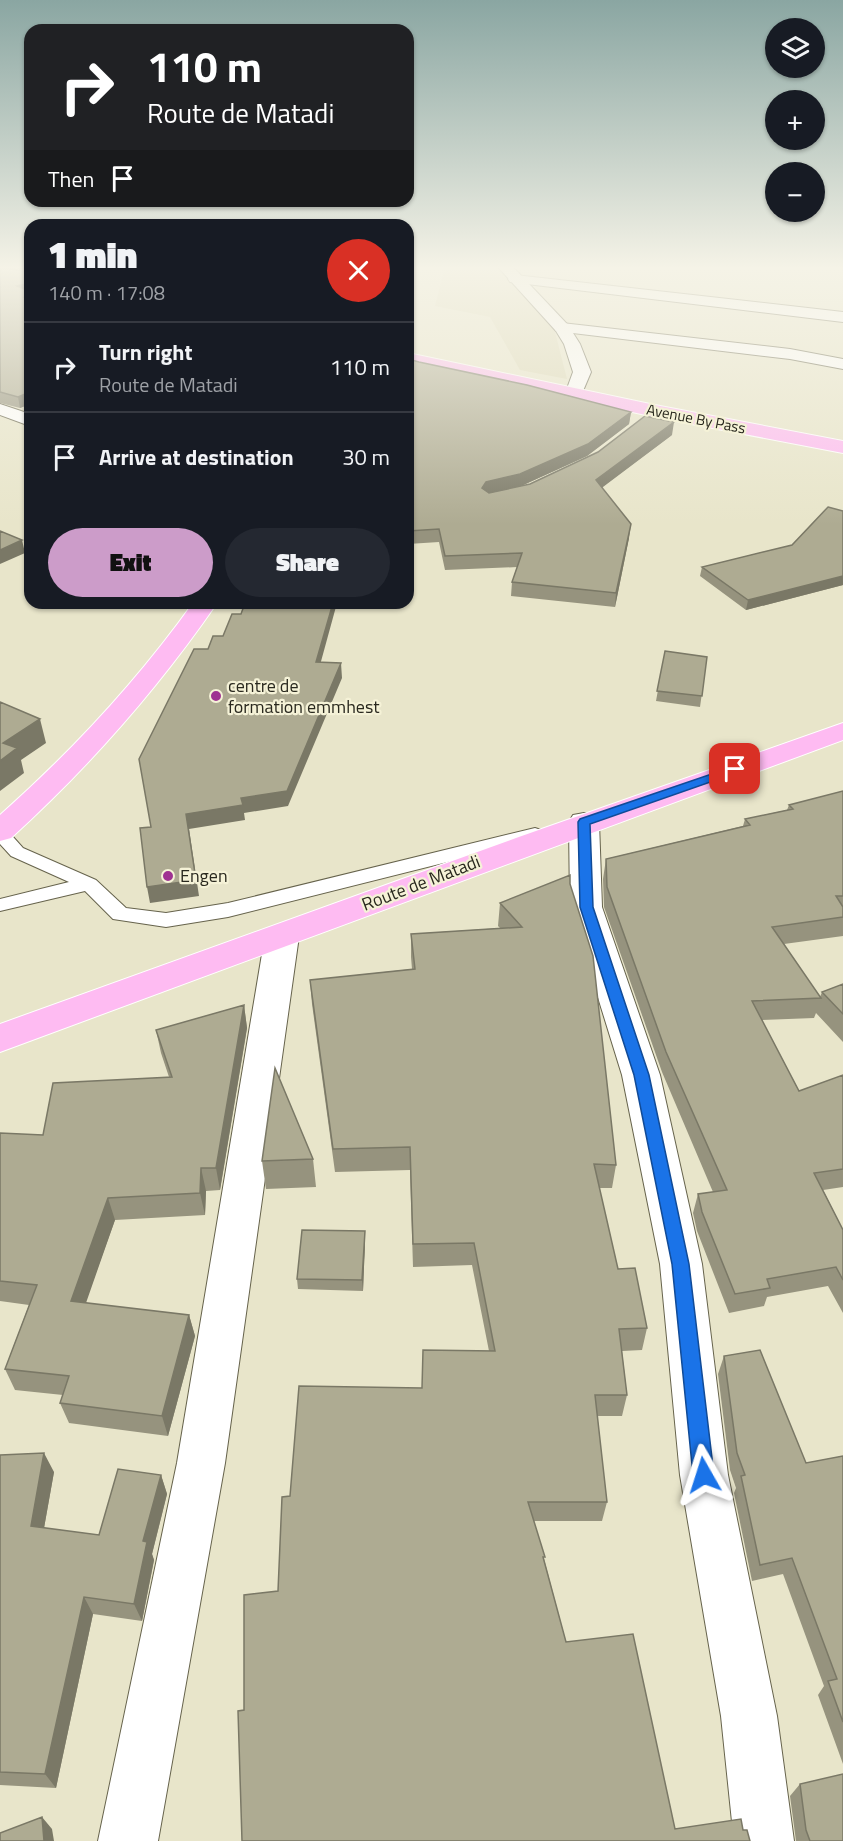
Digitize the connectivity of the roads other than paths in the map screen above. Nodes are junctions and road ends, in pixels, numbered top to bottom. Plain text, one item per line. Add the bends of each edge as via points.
1 (575, 353) edge
2 (780, 353) edge
3 (414, 359) edge
4 (843, 363) edge
5 (574, 394) junction
6 (4, 416) edge
7 (24, 419) edge
8 (843, 447) edge
9 (201, 609) edge
10 (843, 731) edge
11 (584, 822) junction
12 (0, 832) edge
13 (89, 884) junction
14 (0, 905) edge
15 (282, 936) junction
16 (0, 1038) edge
17 (128, 1841) edge
18 (764, 1841) edge

1 - 5 street via 582,372
2 - 4 street
3 - 5 highway, Avenue By Pass
5 - 8 highway, Avenue By Pass via 650,414
6 - 7 street
9 - 12 highway via 155,672 100,737
10 - 11 highway, Route de Matadi
11 - 13 lane via 228,910 166,920 120,914
11 - 15 highway, Route de Matadi
11 - 18 street via 586,907 641,1075 681,1264 704,1475 749,1716
12 - 13 lane via 17,852
13 - 14 lane
15 - 16 highway, Route de Matadi
15 - 17 street via 201,1463

